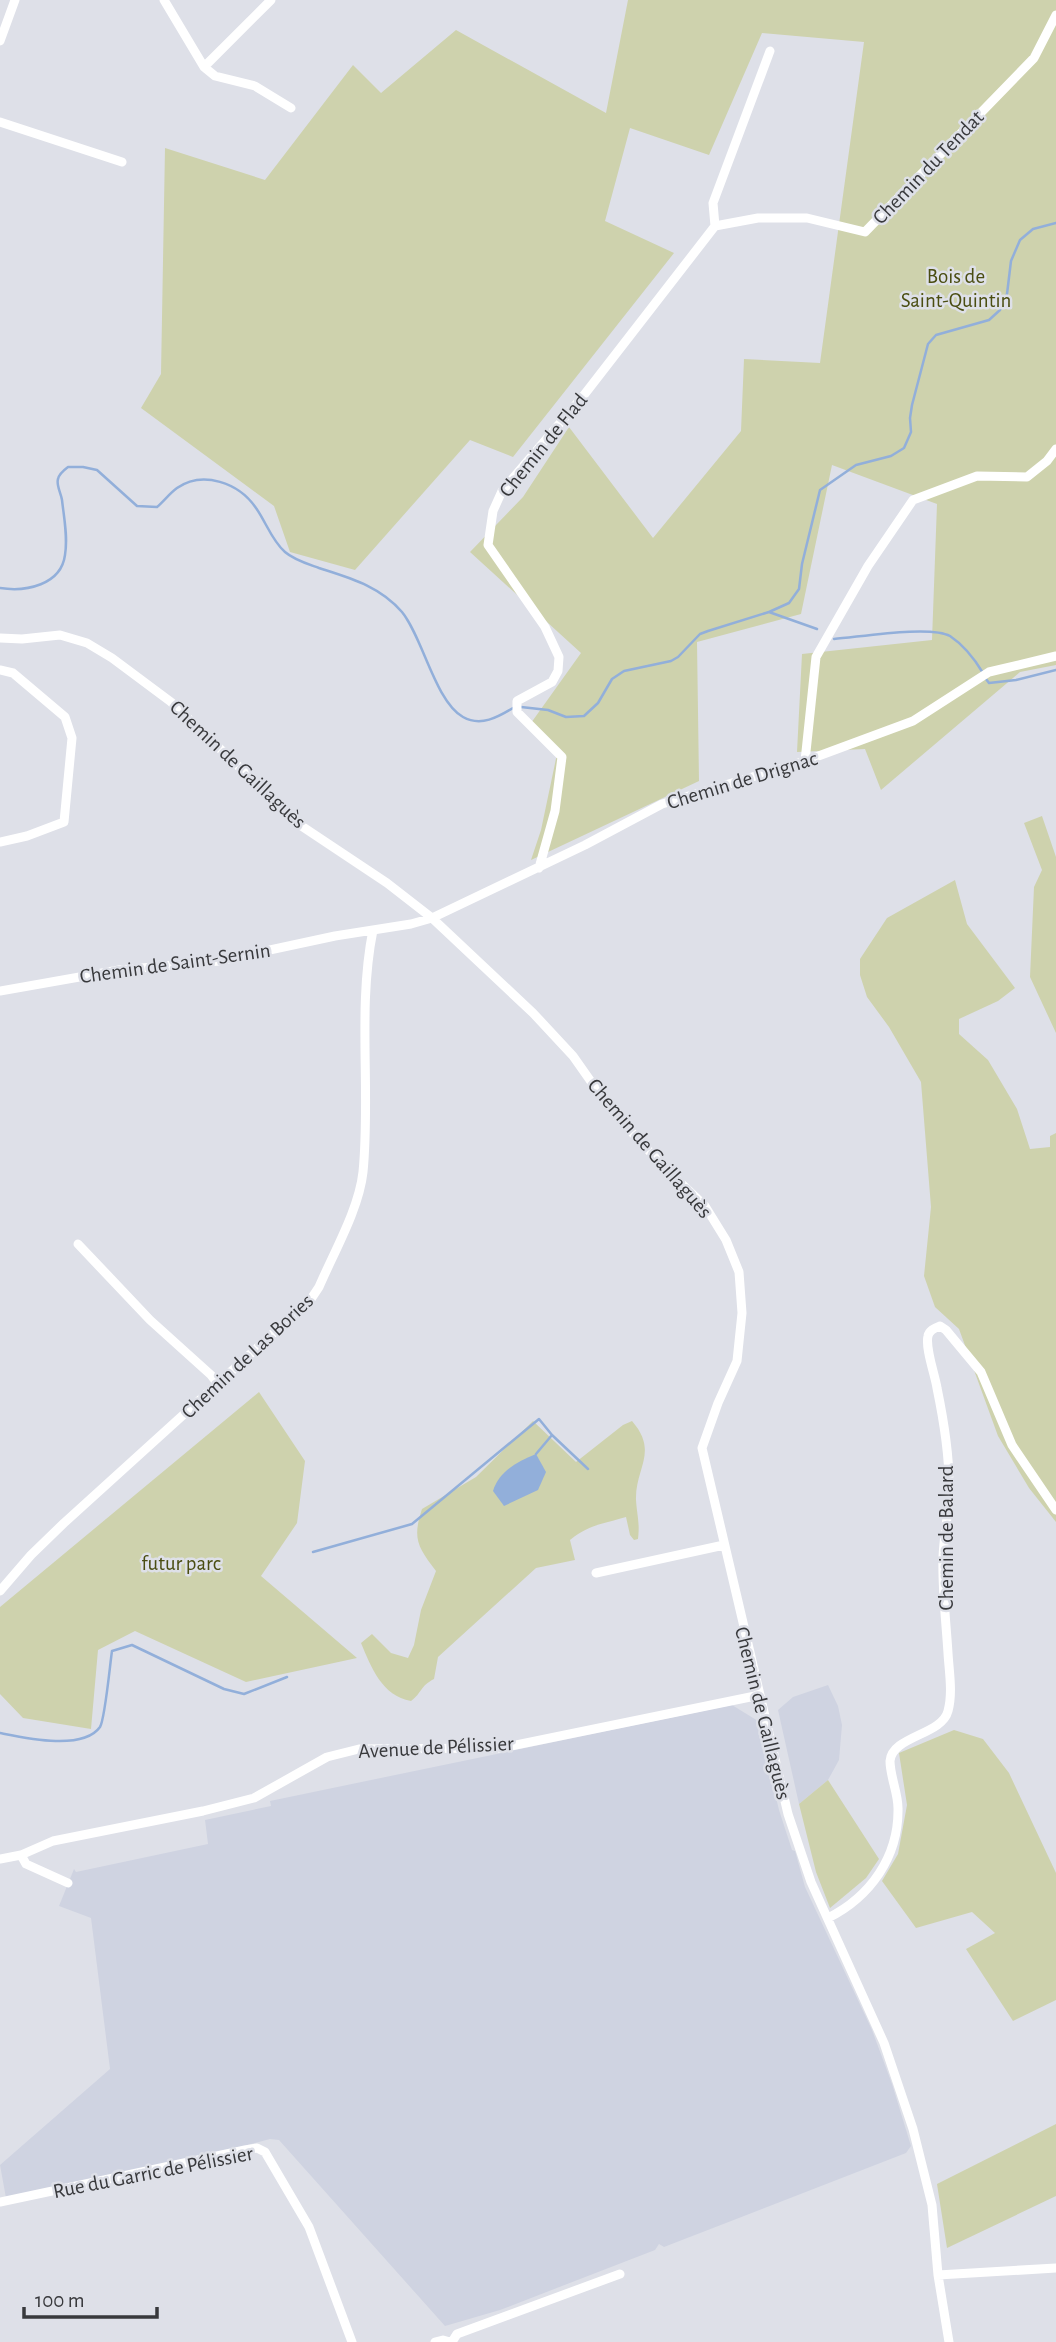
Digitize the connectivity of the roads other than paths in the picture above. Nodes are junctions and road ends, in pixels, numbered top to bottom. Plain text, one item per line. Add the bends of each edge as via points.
1 (15, 0) edge
2 (164, 0) edge
3 (271, 0) edge
4 (1056, 15) edge
5 (0, 41) edge
6 (769, 51) dead end
7 (204, 67) junction
8 (291, 108) dead end
9 (0, 122) edge
10 (122, 162) dead end
11 (715, 226) junction
12 (1056, 449) edge
13 (0, 638) edge
14 (1056, 656) edge
15 (0, 670) edge
16 (805, 761) junction
17 (0, 842) edge
18 (539, 868) junction
19 (432, 918) junction
20 (373, 930) junction
21 (0, 991) edge
22 (78, 1244) dead end
23 (218, 1384) junction
24 (1056, 1510) edge
25 (724, 1545) junction
26 (596, 1573) dead end
27 (0, 1591) edge
28 (760, 1695) junction
29 (21, 1855) junction
30 (0, 1858) edge
31 (68, 1884) dead end
32 (828, 1918) junction
33 (0, 2203) edge
34 (1056, 2268) edge
35 (620, 2274) dead end
36 (938, 2275) junction
37 (352, 2342) edge
38 (435, 2342) edge
39 (451, 2342) edge
40 (949, 2342) edge

1 - 5 street
2 - 7 street
3 - 7 street
4 - 11 street, Chemin du Tendat via 1034,58 865,232 807,218 758,218
6 - 11 street via 713,203
7 - 8 street via 215,76 256,86
9 - 10 street
11 - 18 street, Chemin de Flad via 584,396 502,491 493,510 488,545 545,627 559,657 552,682 517,701 516,712 562,757 555,811
12 - 16 street via 1027,477 977,477 913,500 868,566 816,657
13 - 19 street, Chemin de Gaillaguès via 60,635 87,643 112,658 171,702 300,825
14 - 16 street, Chemin de Drignac via 985,674 913,721
15 - 17 street via 13,673 65,717 72,738 64,822
16 - 18 street, Chemin de Drignac via 662,804
18 - 19 street, Chemin de Drignac
19 - 20 street, Chemin de Saint-Sernin
19 - 25 street, Chemin de Gaillaguès via 573,1056 611,1110 705,1206 726,1240 739,1272 742,1313 737,1361 702,1448
20 - 21 street, Chemin de Saint-Sernin via 219,961 119,970
20 - 23 street, Chemin de Las Bories via 365,1003 363,1174 355,1205 311,1299
22 - 23 street
23 - 27 street, Chemin de Las Bories via 64,1523
24 - 32 street, Chemin de Balard via 1012,1445 981,1372 946,1330 933,1328 928,1336 949,1481 943,1556 948,1713 941,1723 896,1748 890,1760 897,1833 888,1859 859,1898
25 - 26 street
25 - 28 street, Chemin de Gaillaguès
28 - 29 street, Avenue de Pélissier via 501,1748 340,1753 254,1798 53,1841
28 - 32 street, Chemin de Gaillaguès via 788,1814
29 - 30 street, Avenue de Pélissier
29 - 31 street via 26,1864
32 - 36 street, Chemin de Gaillaguès via 902,2094 932,2205
33 - 37 street, Rue du Garric de Pélissier via 261,2150 309,2227
34 - 36 street
35 - 39 street via 457,2334
36 - 40 street, Chemin de Gaillaguès
38 - 39 street

